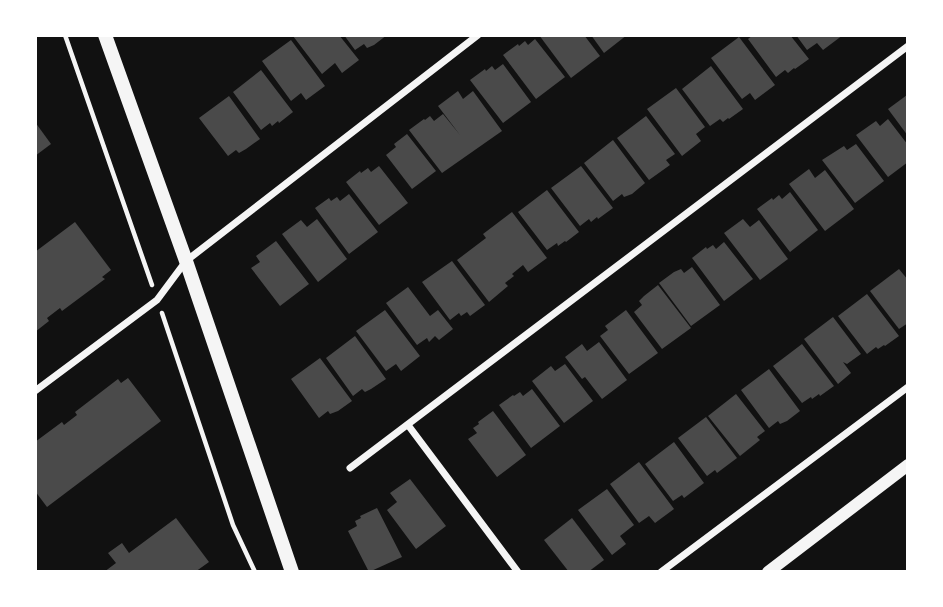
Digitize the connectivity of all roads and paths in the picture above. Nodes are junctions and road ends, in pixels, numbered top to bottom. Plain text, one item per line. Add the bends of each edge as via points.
1 (65, 35) edge
2 (105, 35) edge
3 (478, 35) edge
4 (908, 46) edge
5 (186, 261) junction
6 (151, 283) dead end
7 (168, 330) dead end
8 (908, 387) edge
9 (35, 391) edge
10 (408, 425) junction
11 (908, 465) edge
12 (350, 468) dead end
13 (290, 571) edge
14 (255, 572) edge
15 (518, 572) edge
16 (661, 572) edge
17 (768, 572) edge

1 - 6 path
2 - 5 main road
3 - 5 street
4 - 10 street
5 - 9 street via 157,300
5 - 13 main road
7 - 14 path via 233,525
8 - 16 street
10 - 12 street
10 - 15 street
11 - 17 street

